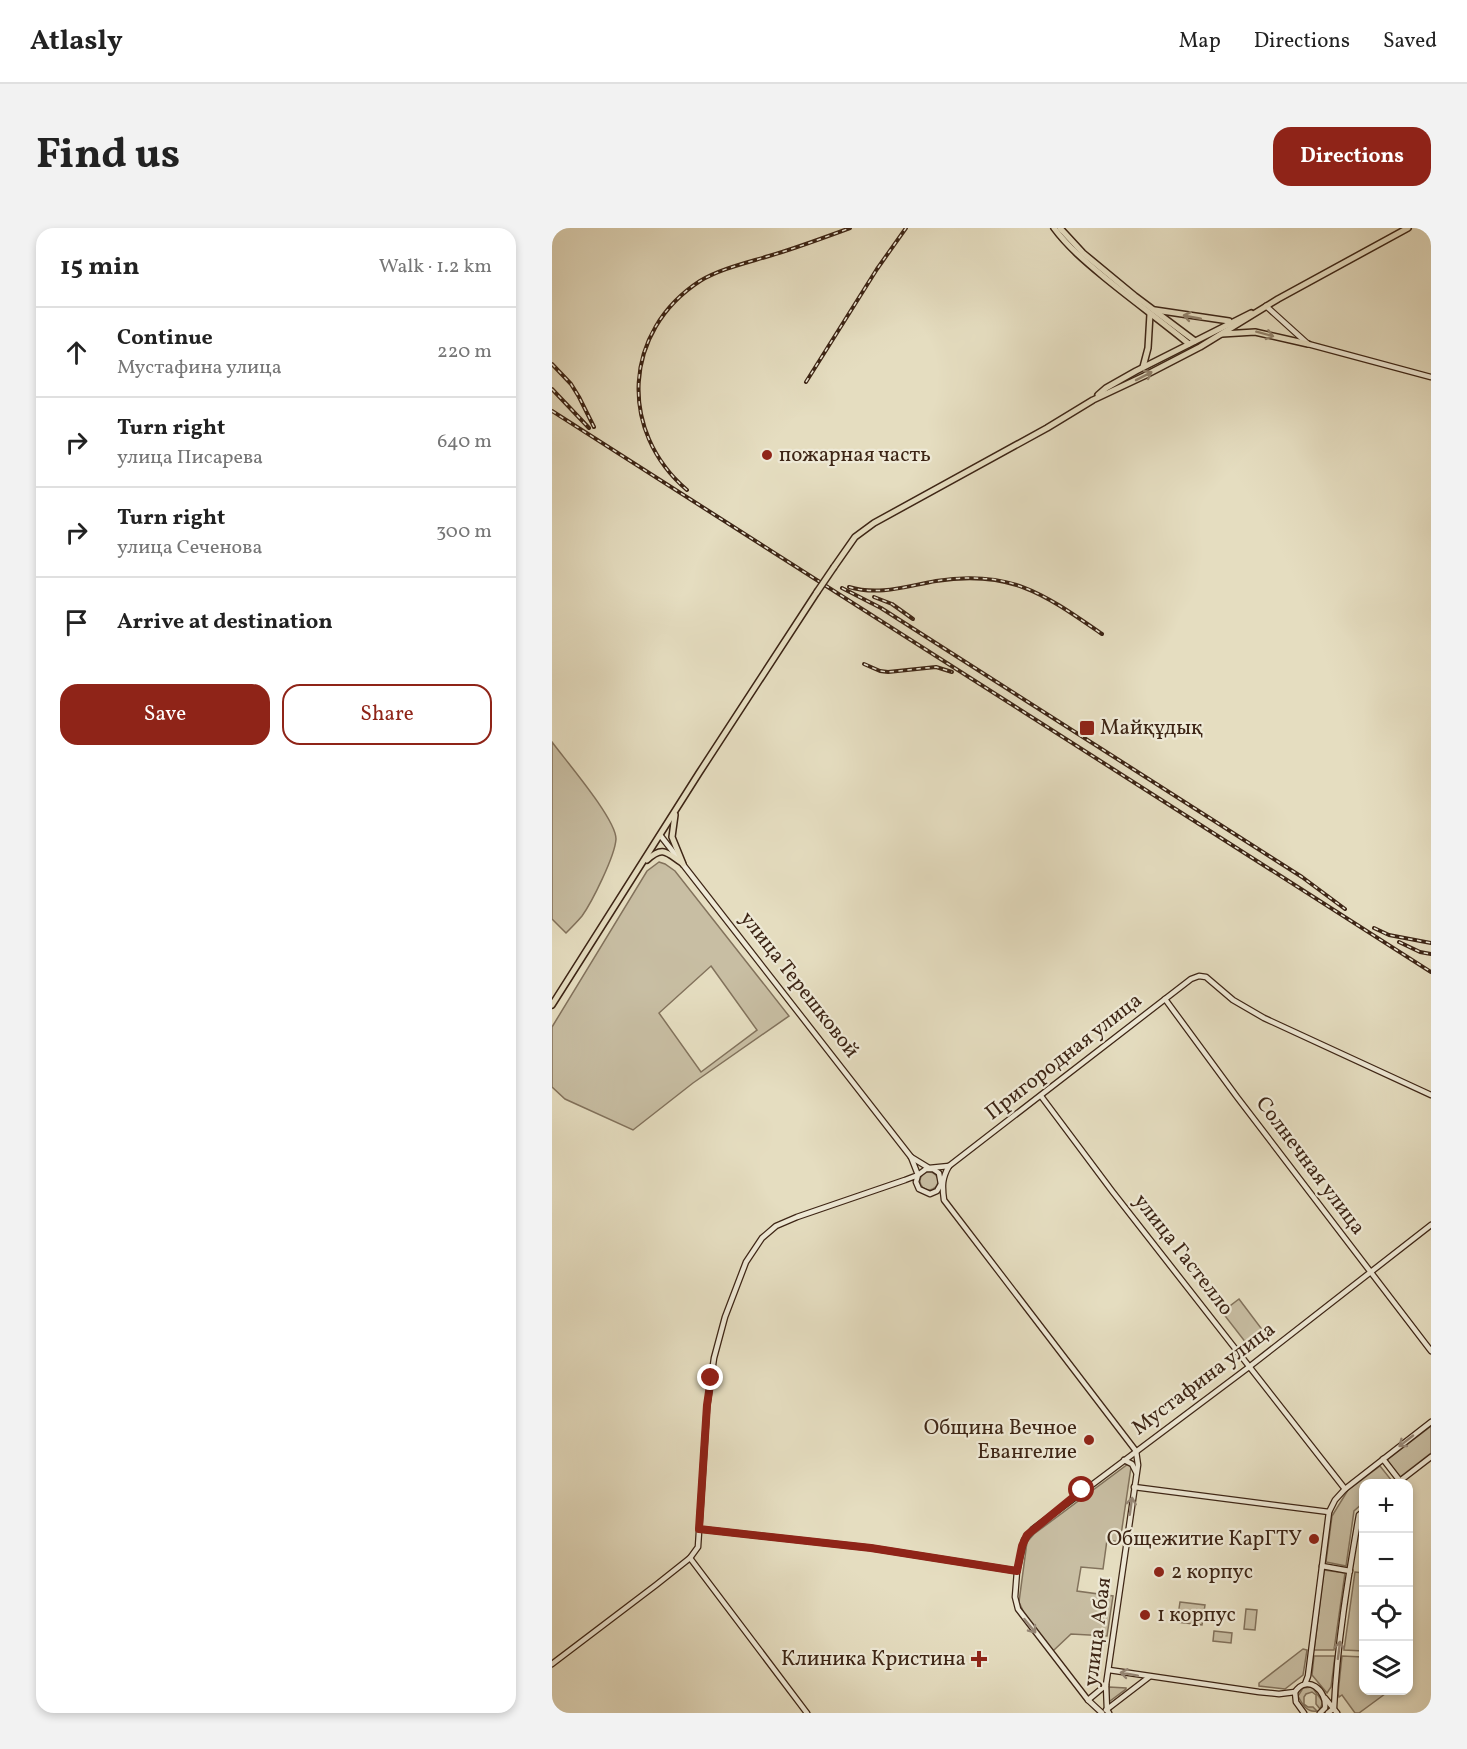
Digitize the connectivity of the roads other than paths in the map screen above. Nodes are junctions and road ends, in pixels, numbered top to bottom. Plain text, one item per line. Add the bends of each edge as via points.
1 (1054, 228) edge
2 (1060, 228) edge
3 (1408, 228) edge
4 (1266, 306) junction
5 (1152, 312) junction
6 (1231, 321) junction
7 (1221, 334) junction
8 (1191, 342) junction
9 (1308, 344) junction
10 (1197, 348) junction
11 (1143, 367) junction
12 (1431, 377) edge
13 (1093, 400) junction
14 (676, 810) junction
15 (660, 835) junction
16 (683, 864) junction
17 (640, 867) junction
18 (1165, 999) junction
19 (552, 1005) edge
20 (1431, 1095) edge
21 (1041, 1096) junction
22 (911, 1156) junction
23 (950, 1166) junction
24 (929, 1168) junction
25 (918, 1175) junction
26 (905, 1180) junction
27 (941, 1184) junction
28 (917, 1185) junction
29 (930, 1194) junction
30 (944, 1200) junction
31 (1431, 1226) edge
32 (1370, 1272) junction
33 (1431, 1351) edge
34 (1249, 1366) junction
35 (1431, 1422) edge
36 (1137, 1451) junction
37 (1431, 1457) edge
38 (1383, 1459) junction
39 (1124, 1460) junction
40 (1136, 1472) junction
41 (1396, 1479) edge
42 (1402, 1479) edge
43 (1134, 1488) junction
44 (1345, 1489) junction
45 (1329, 1512) junction
46 (1359, 1515) edge
47 (699, 1529) junction
48 (690, 1558) junction
49 (1322, 1566) junction
50 (1017, 1571) junction
51 (1350, 1571) junction
52 (552, 1664) edge
53 (1108, 1670) junction
54 (1149, 1677) junction
55 (1305, 1684) junction
56 (1106, 1685) junction
57 (1335, 1687) junction
58 (1295, 1692) junction
59 (1322, 1693) junction
60 (1279, 1694) junction
61 (1295, 1699) junction
62 (1088, 1700) junction
63 (1329, 1702) junction
64 (1327, 1711) edge
65 (1336, 1711) edge
66 (1105, 1712) edge
67 (807, 1713) edge
68 (1304, 1713) edge
69 (1320, 1713) edge

1 - 5 main road via 1080,256
2 - 5 main road
3 - 4 main road
4 - 6 main road
4 - 7 main road
4 - 9 main road
6 -> 5 main road
5 - 8 main road
5 - 11 main road
6 - 8 main road
7 -> 9 main road via 1255,332
7 - 10 main road
8 - 10 main road
8 - 11 main road
9 - 12 main road
13 -> 10 main road
11 - 13 main road
13 - 14 main road, bridge via 861,531
14 - 15 main road
14 - 16 main road via 672,837
15 - 16 main road, улица Терешковой
15 - 17 main road
16 - 17 main road via 667,852 659,852
16 - 22 main road, улица Терешковой
17 - 19 main road
18 - 20 main road, Пригородная улица via 1191,979 1206,977 1236,1002 1306,1039
18 - 21 main road, Пригородная улица
18 - 32 main road, Солнечная улица
21 - 23 main road, Пригородная улица
21 - 34 main road, улица Гастелло
22 - 24 main road, улица Терешковой
22 - 25 main road, улица Терешковой
23 - 24 main road
23 - 27 main road
24 - 25 main road
24 - 27 main road, улица Терешковой via 939,1173
25 - 26 main road
25 - 28 main road, улица Терешковой
26 - 28 main road
26 - 47 main road via 776,1226 762,1238 746,1262 714,1358
27 - 29 main road
27 - 30 main road, улица Терешковой
28 - 29 main road, улица Терешковой
29 - 30 main road, улица Терешковой
30 - 36 main road, улица Терешковой
31 - 32 main road, Мустафина улица
32 - 33 main road, Солнечная улица
32 - 34 main road, Мустафина улица
34 - 36 main road, Мустафина улица
34 - 44 main road, улица Гастелло
35 -> 38 main road
36 - 39 main road, Мустафина улица
36 - 40 main road, улица Абая
37 - 42 main road
38 - 41 main road
38 - 44 main road
39 - 40 main road
39 - 50 main road, Мустафина улица via 1033,1528 1024,1540
40 - 43 main road, улица Абая
43 - 45 main road
53 -> 43 main road, улица Абая
44 - 45 main road
45 - 49 main road
46 - 51 main road
47 - 48 main road via 698,1547
47 - 50 main road via 871,1548
48 - 52 main road
48 - 67 main road
49 - 51 main road
49 - 55 main road
50 -> 62 main road, улица Абая via 1018,1609
57 -> 51 main road
54 -> 53 main road
53 - 56 main road, улица Абая
54 - 60 main road
54 - 66 main road, улица Абая
55 - 58 main road
55 - 59 main road via 1316,1686
56 - 62 main road
56 - 66 main road, улица Абая
57 - 63 main road
57 - 65 main road
58 - 60 main road
58 - 61 main road
59 - 63 main road
59 - 64 main road
60 - 61 main road
61 - 68 main road
62 - 66 main road, улица Абая
63 - 64 main road
63 - 65 main road
64 - 65 main road
64 - 69 main road

